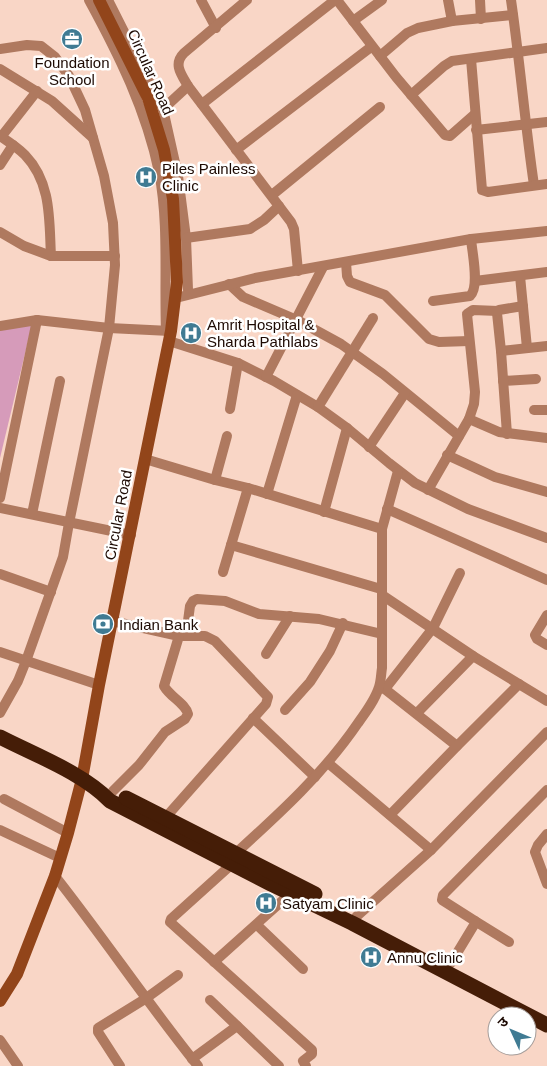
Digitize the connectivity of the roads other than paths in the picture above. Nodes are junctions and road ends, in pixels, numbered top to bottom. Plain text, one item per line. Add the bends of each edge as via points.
1 (89, 0) edge
2 (99, 0) edge
3 (108, 0) edge
4 (201, 0) edge
5 (248, 0) edge
6 (336, 0) edge
7 (382, 0) edge
8 (448, 0) edge
9 (480, 0) edge
10 (511, 0) edge
11 (513, 15) junction
12 (482, 18) junction
13 (452, 21) junction
14 (353, 22) junction
15 (216, 28) junction
16 (371, 46) junction
17 (547, 48) edge
18 (0, 49) edge
19 (519, 52) junction
20 (380, 56) junction
21 (471, 59) junction
22 (0, 69) edge
23 (188, 86) junction
24 (37, 91) junction
25 (411, 95) junction
26 (202, 104) junction
27 (380, 107) dead end
28 (163, 109) junction
29 (475, 114) junction
30 (547, 122) edge
31 (525, 125) junction
32 (476, 130) junction
33 (1, 137) edge
34 (94, 138) junction
35 (13, 145) junction
36 (236, 150) junction
37 (0, 164) edge
38 (547, 184) edge
39 (534, 185) junction
40 (272, 196) junction
41 (279, 206) junction
42 (0, 232) edge
43 (547, 234) edge
44 (186, 238) junction
45 (471, 238) junction
46 (51, 256) junction
47 (115, 256) junction
48 (346, 262) junction
49 (323, 267) junction
50 (298, 272) junction
51 (547, 272) edge
52 (520, 276) junction
53 (475, 281) junction
54 (228, 284) junction
55 (180, 290) junction
56 (433, 301) dead end
57 (523, 306) junction
58 (498, 311) junction
59 (373, 318) dead end
60 (37, 320) junction
61 (297, 320) junction
62 (0, 326) edge
63 (109, 328) junction
64 (169, 335) junction
65 (469, 341) junction
66 (547, 346) edge
67 (527, 348) junction
68 (502, 350) junction
69 (352, 351) junction
70 (238, 363) junction
71 (266, 377) junction
72 (536, 379) dead end
73 (60, 381) dead end
74 (503, 382) junction
75 (404, 393) junction
76 (297, 395) junction
77 (318, 407) junction
78 (230, 409) dead end
79 (534, 410) dead end
80 (547, 410) edge
81 (469, 419) junction
82 (347, 428) junction
83 (507, 434) junction
84 (227, 436) dead end
85 (459, 436) junction
86 (547, 438) edge
87 (369, 447) junction
88 (448, 455) junction
89 (145, 460) junction
90 (398, 471) junction
91 (215, 480) junction
92 (248, 488) junction
93 (428, 490) junction
94 (547, 492) edge
95 (267, 494) junction
96 (0, 498) edge
97 (0, 508) edge
98 (387, 510) junction
99 (324, 512) junction
100 (32, 514) junction
101 (68, 522) junction
102 (382, 530) junction
103 (131, 535) junction
104 (547, 538) edge
105 (231, 545) junction
106 (223, 572) dead end
107 (460, 573) dead end
108 (0, 574) edge
109 (547, 580) edge
110 (51, 592) junction
111 (382, 592) junction
112 (547, 615) edge
113 (290, 616) junction
114 (112, 622) junction
115 (343, 624) junction
116 (433, 628) junction
117 (382, 634) junction
118 (182, 636) junction
119 (547, 644) edge
120 (0, 652) edge
121 (266, 654) dead end
122 (473, 656) junction
123 (26, 661) junction
124 (519, 684) junction
125 (99, 685) junction
126 (382, 688) junction
127 (547, 700) edge
128 (285, 710) dead end
129 (0, 713) edge
130 (417, 713) junction
131 (253, 718) junction
132 (547, 732) edge
133 (0, 737) edge
134 (457, 746) junction
135 (328, 764) junction
136 (315, 777) junction
137 (82, 779) junction
138 (106, 790) junction
139 (547, 790) edge
140 (4, 799) dead end
141 (390, 815) junction
142 (166, 817) junction
143 (0, 830) edge
144 (68, 833) junction
145 (547, 834) edge
146 (431, 850) junction
147 (60, 858) junction
148 (234, 859) junction
149 (55, 876) junction
150 (547, 884) edge
151 (291, 893) junction
152 (355, 919) junction
153 (475, 921) junction
154 (257, 925) junction
155 (509, 942) dead end
156 (214, 962) junction
157 (451, 963) junction
158 (303, 969) dead end
159 (178, 975) dead end
160 (145, 999) junction
161 (210, 1000) dead end
162 (0, 1001) edge
163 (547, 1014) edge
164 (547, 1025) edge
165 (238, 1026) junction
166 (0, 1040) edge
167 (195, 1063) edge
168 (301, 1064) edge
169 (18, 1066) edge
170 (120, 1066) edge
171 (279, 1066) edge

1 - 64 street via 134,90 150,135 159,174 165,234
2 - 55 main road, Circular Road via 148,98 164,150 173,199
3 - 28 street
4 - 15 street
5 - 15 street
6 - 14 street
6 - 26 street
7 - 14 street
8 - 13 street
9 - 12 street
10 - 11 street
11 - 12 street
11 - 19 street
12 - 13 street
13 - 20 street via 411,31
14 - 16 street
15 - 23 street via 179,60 178,66
16 - 20 street
16 - 36 street
17 - 19 street
18 - 34 street via 34,45 51,53 64,67 75,88
19 - 21 street
19 - 31 street
20 - 25 street
21 - 25 street via 448,62
21 - 29 street
22 - 24 street
23 - 26 street
23 - 28 street
24 - 33 street
24 - 34 street
25 - 29 street via 446,136
26 - 36 street
27 - 40 street
28 - 44 street via 178,176
29 - 32 street
30 - 31 street
31 - 32 street
31 - 39 street
32 - 39 street via 482,190 488,192
33 - 35 street
34 - 47 street via 109,197
35 - 37 street
35 - 46 street via 29,159 44,182
36 - 40 street
38 - 39 street
40 - 41 street
41 - 44 street via 250,229
41 - 50 street via 292,225
42 - 46 street
43 - 45 street
44 - 55 street
45 - 48 street
45 - 53 street
46 - 47 street
47 - 63 street
48 - 49 street
48 - 65 street via 350,282 384,296 429,339
49 - 50 street
49 - 61 street
50 - 54 street
51 - 52 street
52 - 53 street
52 - 57 street
53 - 56 street via 470,296
54 - 55 street via 221,288
54 - 61 street via 243,297
55 - 64 main road, Circular Road
57 - 58 street
57 - 67 street
58 - 65 street via 468,312
58 - 68 street
59 - 69 street
60 - 62 street
60 - 63 street
60 - 96 street
61 - 69 street
61 - 71 street
63 - 64 street
63 - 101 street
64 - 70 street
64 - 89 main road, Circular Road
65 - 81 street via 475,397
66 - 67 street
67 - 68 street
68 - 74 street
69 - 75 street
69 - 77 street
70 - 71 street
70 - 78 street
71 - 76 street
72 - 74 street
73 - 100 street
74 - 83 street
75 - 85 street
75 - 87 street
76 - 77 street
76 - 95 street
77 - 82 street
79 - 80 street
81 - 83 street
81 - 85 street
82 - 87 street
82 - 99 street
83 - 86 street
84 - 91 street
85 - 88 street
87 - 90 street
88 - 93 street
88 - 94 street via 495,477
89 - 91 street
89 - 103 main road, Circular Road
90 - 93 street
90 - 98 street
91 - 92 street
92 - 95 street
92 - 105 street
93 - 104 street via 468,509
95 - 99 street
97 - 100 street
98 - 102 street
98 - 109 street
99 - 102 street
100 - 101 street
101 - 103 street
101 - 110 street via 63,557
102 - 111 street
103 - 114 main road, Circular Road
105 - 106 street
105 - 111 street
107 - 116 street
108 - 110 street
110 - 123 street
111 - 116 street
111 - 117 street
112 - 119 street via 535,635
113 - 115 street
113 - 118 street via 262,615 232,603 197,599 190,606
113 - 121 street
114 - 118 street
114 - 125 main road, Circular Road
115 - 117 street
115 - 128 street via 310,682
116 - 122 street
116 - 126 street
117 - 126 street
118 - 131 street via 212,639 266,694 266,704
118 - 138 street via 164,686 188,714 165,732 139,765
120 - 123 street
122 - 124 street
122 - 130 street
123 - 125 street
123 - 129 street
124 - 127 street
124 - 134 street
125 - 137 main road, Circular Road
126 - 130 street
126 - 135 street
130 - 134 street
131 - 136 street
131 - 142 street
132 - 146 street
133 - 137 highway
134 - 141 street
135 - 136 street
135 - 141 street
136 - 148 street
137 - 138 highway
137 - 144 main road, Circular Road
138 - 142 highway
138 - 148 highway via 110,801
139 - 153 street via 443,895 442,900
140 - 144 street
141 - 146 street
142 - 148 highway
143 - 147 street
144 - 147 main road, Circular Road
145 - 150 street via 535,852
146 - 152 street
147 - 149 main road, Circular Road
148 - 151 highway
148 - 152 highway
148 - 156 street via 170,920
149 - 160 street
149 - 162 main road, Circular Road via 16,974
151 - 152 highway
151 - 154 street
152 - 157 highway
152 - 164 highway
153 - 155 street
153 - 157 street
154 - 156 street
154 - 158 street
156 - 168 street via 312,1050
157 - 163 highway
159 - 160 street
160 - 167 street
160 - 170 street via 97,1029
161 - 165 street
165 - 167 street
165 - 171 street
166 - 169 street

